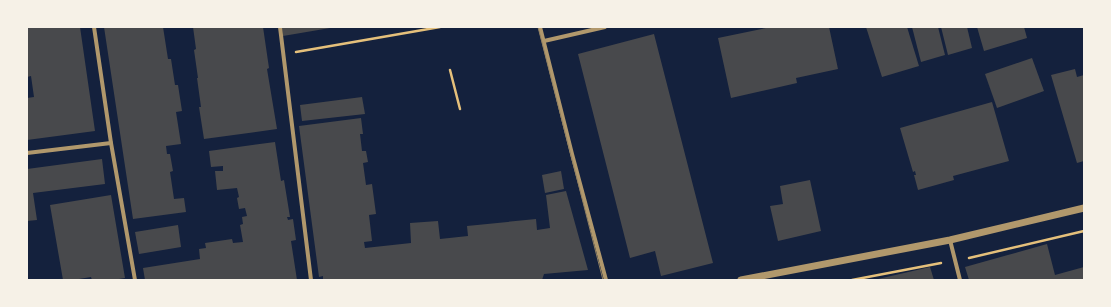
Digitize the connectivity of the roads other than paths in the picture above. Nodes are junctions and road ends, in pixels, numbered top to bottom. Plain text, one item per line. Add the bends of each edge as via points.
1 (94, 27) edge
2 (280, 27) edge
3 (540, 27) edge
4 (605, 27) edge
5 (544, 41) junction
6 (111, 143) junction
7 (27, 153) edge
8 (1084, 208) edge
9 (950, 240) junction
10 (135, 280) edge
11 (311, 280) edge
12 (606, 280) edge
13 (741, 280) edge
14 (960, 280) edge

1 - 6 street
2 - 11 street
3 - 5 street
4 - 5 street
5 - 12 street
6 - 7 street
6 - 10 street
8 - 9 street
9 - 13 street
9 - 14 street

